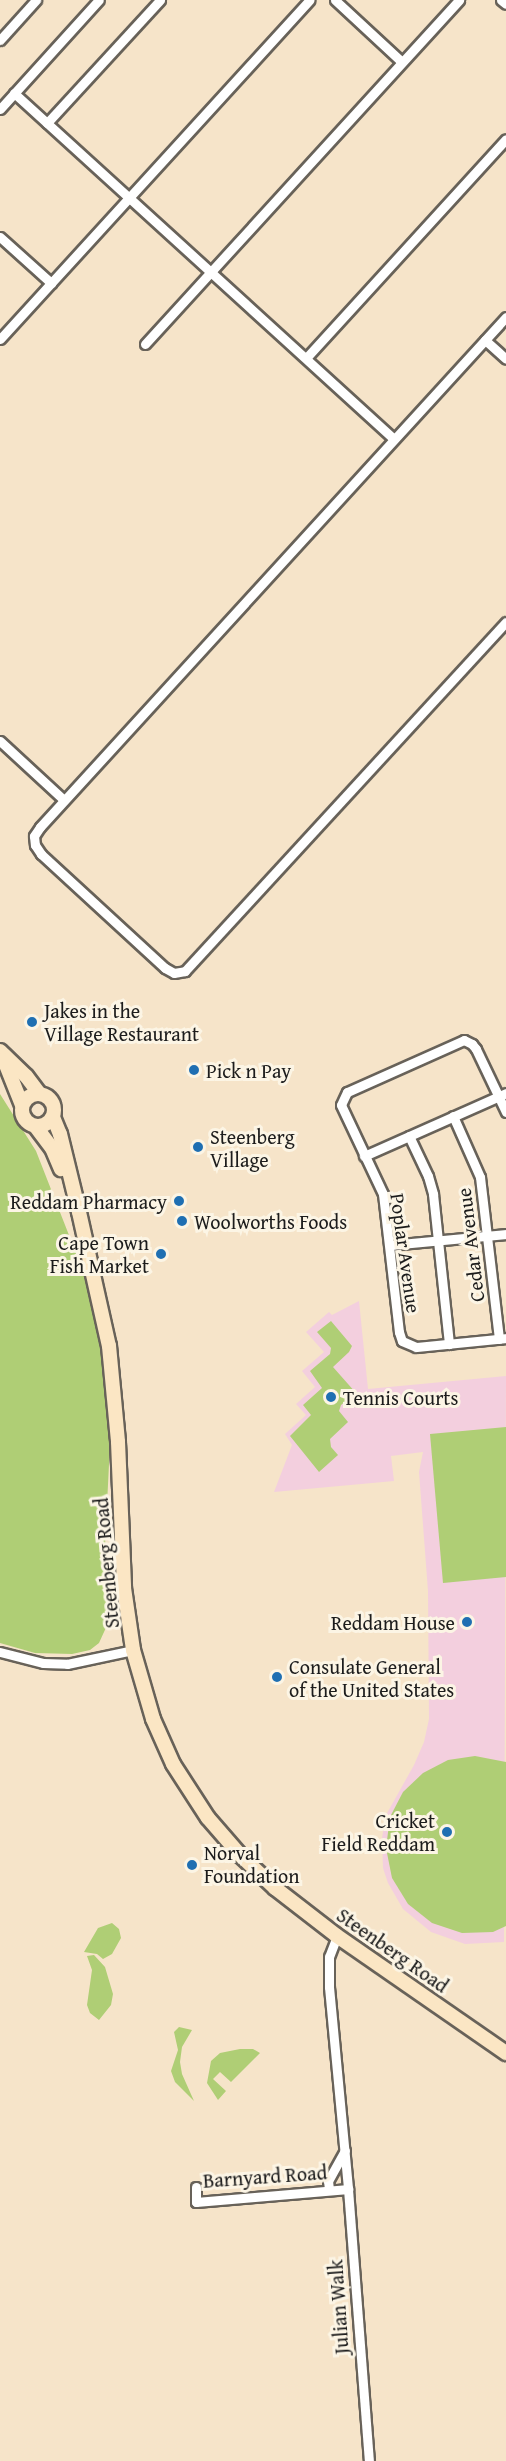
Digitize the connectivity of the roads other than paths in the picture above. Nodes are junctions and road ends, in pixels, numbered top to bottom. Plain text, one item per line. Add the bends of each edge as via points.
1 (36, 0) edge
2 (99, 0) edge
3 (160, 0) edge
4 (310, 0) edge
5 (335, 0) edge
6 (459, 0) edge
7 (501, 0) edge
8 (506, 4) edge
9 (0, 40) edge
10 (402, 62) junction
11 (14, 93) junction
12 (0, 109) edge
13 (47, 123) junction
14 (506, 139) edge
15 (129, 198) junction
16 (0, 237) edge
17 (210, 271) junction
18 (51, 283) junction
19 (506, 317) edge
20 (0, 339) edge
21 (485, 340) junction
22 (145, 344) dead end
23 (307, 357) junction
24 (506, 360) edge
25 (394, 439) junction
26 (506, 622) edge
27 (0, 741) edge
28 (64, 800) junction
29 (0, 1052) edge
30 (39, 1094) junction
31 (502, 1095) edge
32 (22, 1105) junction
33 (506, 1112) edge
34 (453, 1116) junction
35 (53, 1117) junction
36 (36, 1126) junction
37 (409, 1136) junction
38 (364, 1156) junction
39 (83, 1233) junction
40 (506, 1234) edge
41 (487, 1236) junction
42 (438, 1240) junction
43 (390, 1245) junction
44 (502, 1339) edge
45 (449, 1344) junction
46 (133, 1650) junction
47 (0, 1652) edge
48 (337, 1936) junction
49 (506, 2053) edge
50 (345, 2150) junction
51 (196, 2187) dead end
52 (328, 2189) junction
53 (348, 2189) junction
54 (369, 2461) edge

1 - 9 street
2 - 11 street
3 - 13 street
4 - 15 street
5 - 10 street
6 - 10 street
7 - 8 street
10 - 17 street
11 - 12 street
11 - 13 street
13 - 15 street
14 - 23 street
15 - 17 street
15 - 18 street
16 - 18 street
17 - 22 street
17 - 23 street
18 - 20 street
19 - 21 street
21 - 24 street
21 - 25 street
23 - 25 street
25 - 28 street
26 - 28 street via 185,972 174,973 165,968 36,848 36,832
27 - 28 street
29 - 30 main road
29 - 32 main road
30 - 32 main road via 27,1098
30 - 35 main road via 52,1102
31 - 33 street
31 - 34 street
31 - 38 street, Poplar Avenue via 472,1044 464,1041 347,1092 341,1100 342,1110
32 - 36 main road via 24,1119
34 - 37 street
34 - 41 street, Cedar Avenue via 478,1169
35 - 36 main road via 46,1125
35 - 39 main road, Steenberg Road
36 - 39 main road, Steenberg Road via 56,1157
37 - 38 street
37 - 42 street via 431,1184
38 - 43 street, Poplar Avenue via 382,1194
39 - 46 main road, Steenberg Road via 114,1379 124,1587
40 - 41 street
41 - 42 street
41 - 44 street, Cedar Avenue
42 - 43 street
42 - 45 street
43 - 45 street, Poplar Avenue via 399,1332 406,1345
44 - 45 street
46 - 47 street via 67,1664 43,1663
46 - 48 main road, Steenberg Road via 153,1719 197,1804 257,1872
48 - 49 main road, Steenberg Road
48 - 50 street, Julian Walk via 329,1957 329,1987
50 - 52 street via 328,2181
50 - 53 street, Julian Walk
51 - 52 street, Barnyard Road via 196,2202
52 - 53 street, Barnyard Road
53 - 54 street, Julian Walk

